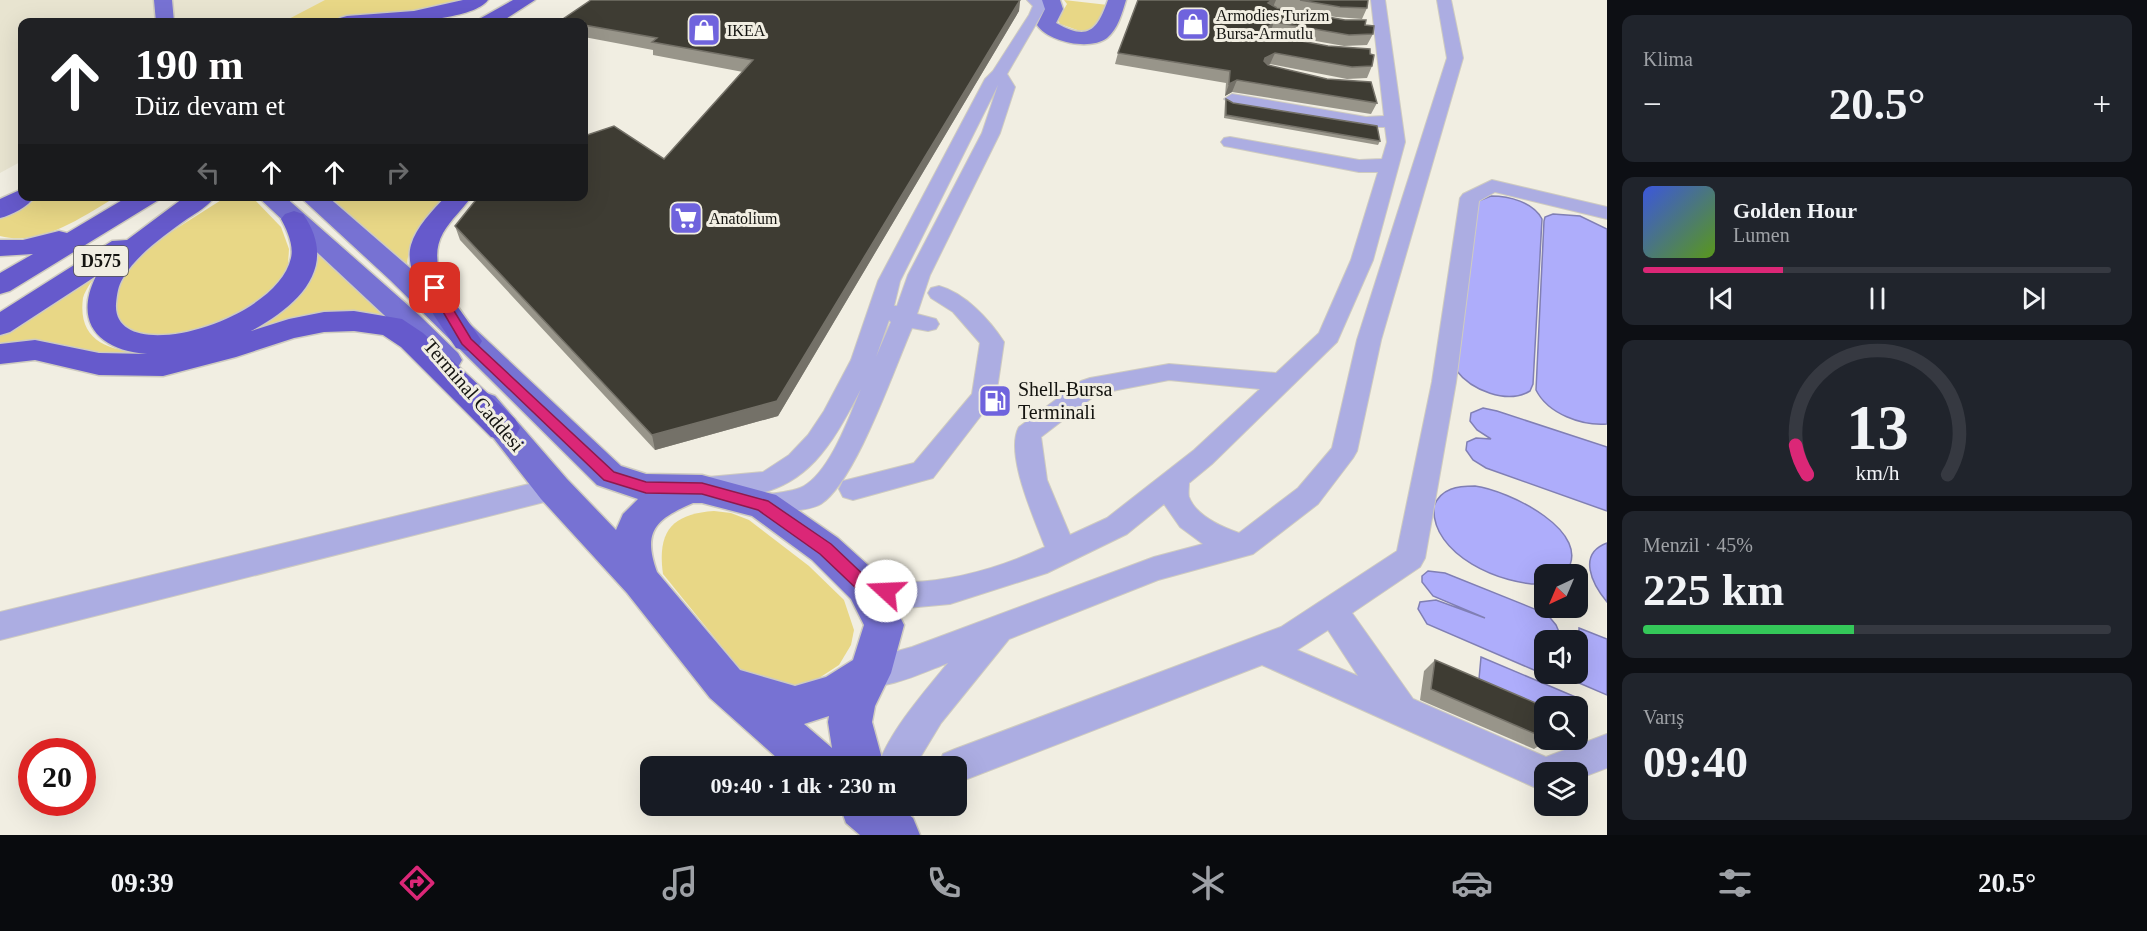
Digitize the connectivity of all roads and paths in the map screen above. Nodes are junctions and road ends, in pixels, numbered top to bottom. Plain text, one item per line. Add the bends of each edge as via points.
1 (148, 0) edge
2 (163, 0) edge
3 (479, 0) edge
4 (485, 0) edge
5 (526, 0) edge
6 (1034, 0) edge
7 (1051, 0) edge
8 (1117, 0) edge
9 (1444, 0) edge
10 (1375, 16) edge
11 (148, 18) edge
12 (165, 18) edge
13 (417, 18) edge
14 (454, 18) edge
15 (495, 18) edge
16 (1047, 25) junction
17 (1024, 37) junction
18 (989, 75) junction
19 (1232, 99) edge
20 (1393, 118) junction
21 (1230, 142) dead end
22 (1390, 162) junction
23 (18, 185) edge
24 (0, 195) edge
25 (18, 199) edge
26 (133, 201) edge
27 (140, 201) edge
28 (194, 201) edge
29 (195, 201) edge
30 (281, 201) edge
31 (456, 201) edge
32 (303, 208) edge
33 (0, 210) edge
34 (1607, 213) edge
35 (0, 248) edge
36 (0, 285) edge
37 (939, 293) dead end
38 (883, 307) junction
39 (904, 319) junction
40 (928, 324) dead end
41 (0, 325) edge
42 (467, 341) junction
43 (0, 354) edge
44 (1281, 382) junction
45 (503, 428) junction
46 (1176, 478) junction
47 (697, 488) junction
48 (554, 489) junction
49 (853, 489) dead end
50 (763, 505) junction
51 (1243, 546) junction
52 (1062, 552) junction
53 (641, 581) junction
54 (865, 586) junction
55 (1332, 610) junction
56 (0, 626) edge
57 (1000, 628) junction
58 (1263, 651) junction
59 (870, 673) junction
60 (725, 684) junction
61 (1401, 711) junction
62 (1607, 752) edge
63 (808, 756) edge
64 (856, 756) edge
65 (901, 756) edge
66 (967, 761) edge
67 (1580, 762) edge
68 (1534, 769) edge
69 (875, 816) edge
70 (887, 816) edge
71 (897, 835) edge

1 - 11 main road
2 - 12 main road
3 - 13 highway
4 - 14 highway
5 - 15 highway
6 - 17 street via 1040,5
7 - 16 main road via 1054,9
8 - 16 main road via 1105,29 1090,38 1063,34
9 - 51 street via 1455,58 1369,340 1344,451 1308,496
10 - 20 street via 1380,84
16 - 17 street
17 - 18 street
18 - 38 street via 889,281
18 - 39 street via 1007,87 991,133 919,275
19 - 20 street via 1366,122
20 - 22 street via 1396,142
21 - 22 street via 1359,166
22 - 44 street via 1362,260 1329,337
23 - 24 highway
25 - 33 highway
26 - 35 highway via 65,237 41,245
27 - 36 highway
28 - 41 highway, D575
29 - 32 highway via 132,249 107,279 101,308 109,331 132,343 164,345 204,338 243,324 279,302 300,276 305,257
30 - 32 main road, Terminal Caddesi
31 - 42 highway via 436,223 423,247 424,271
32 - 42 main road, Terminal Caddesi via 400,274
32 - 45 main road, Terminal Caddesi via 459,372
34 - 55 street via 1492,186 1470,198 1444,382 1410,558
37 - 49 street via 961,307 992,342 984,396 923,471
38 - 39 street
38 - 47 street via 855,376 812,450 787,471 755,485
39 - 40 street
39 - 50 street via 853,438 824,485 810,497
42 - 47 main road, Terminal Caddesi via 609,476 646,488
43 - 45 highway via 35,350 99,364 163,365 324,322 391,326 412,340
44 - 46 street
44 - 52 street via 1169,372 1090,387 1028,434 1033,480
45 - 48 main road, Terminal Caddesi
46 - 51 street via 1175,499 1190,519 1211,535
46 - 52 street via 1117,526
47 - 50 main road, Terminal Caddesi
47 - 53 main road, Terminal Caddesi via 650,509 637,523 631,545
48 - 53 main road, Terminal Caddesi
48 - 56 street
50 - 54 main road, Terminal Caddesi via 825,549
51 - 57 street via 1154,569
52 - 54 street via 1037,564 950,591 907,595
53 - 60 main road, Terminal Caddesi
54 - 59 main road, Terminal Caddesi via 884,625
55 - 58 street
55 - 61 street
57 - 59 street via 912,662
57 - 65 street via 929,712
58 - 61 street
58 - 66 street
59 - 60 main road via 836,694 795,706
59 - 64 main road, Terminal Caddesi via 854,702 850,722
60 - 63 main road, Terminal Caddesi
61 - 68 street
62 - 67 street
69 - 71 main road
70 - 71 main road

